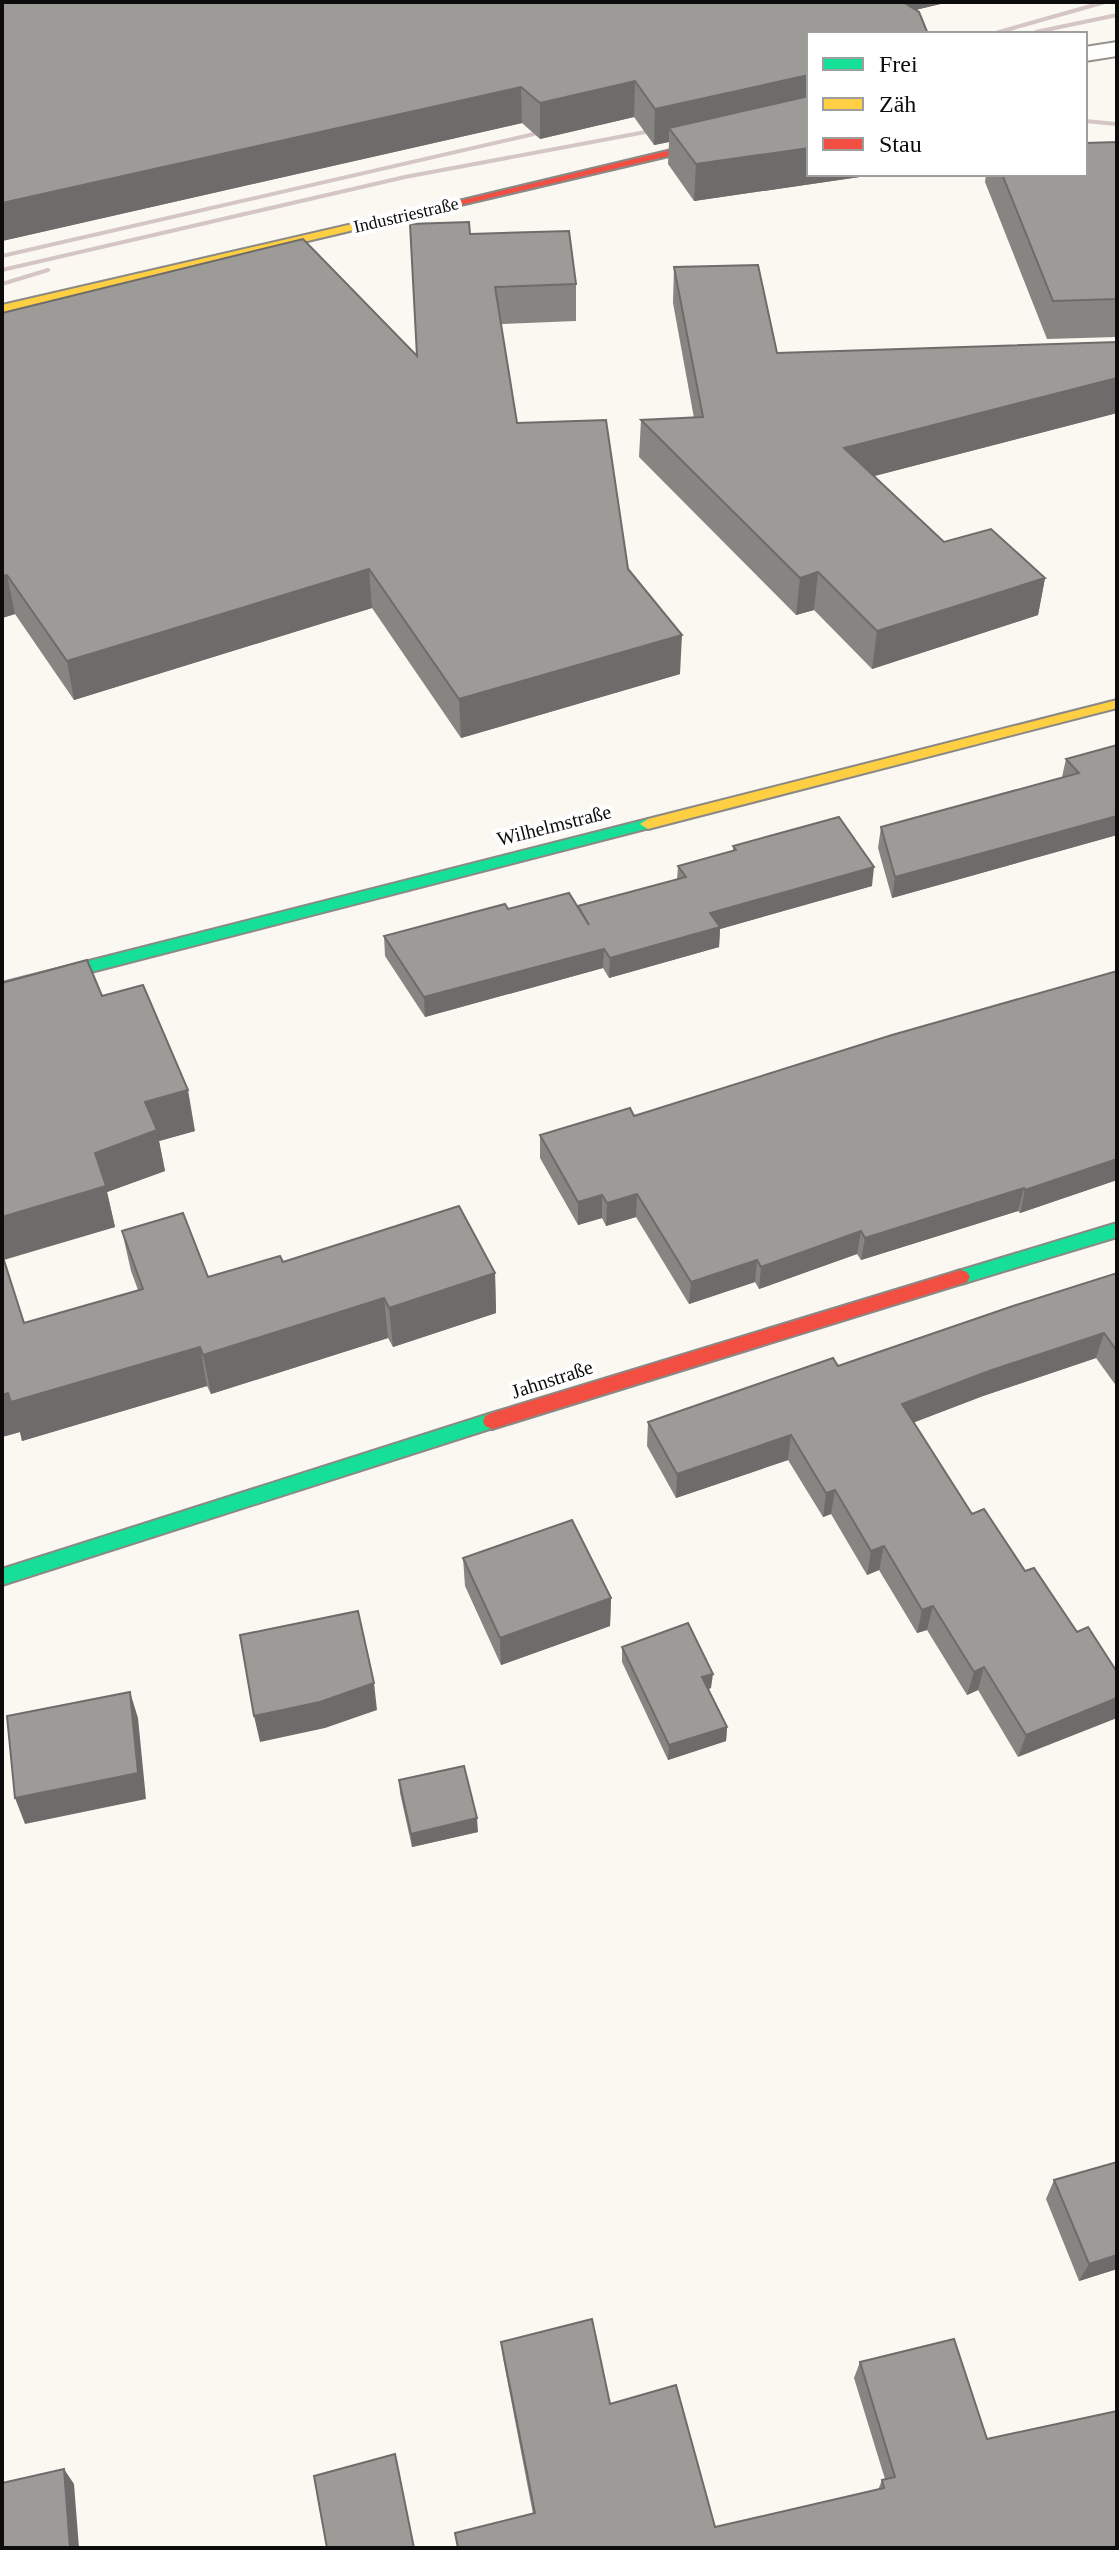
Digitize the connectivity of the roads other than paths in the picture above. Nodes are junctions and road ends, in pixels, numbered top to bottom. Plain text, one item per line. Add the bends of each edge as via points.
1 (1117, 49) edge
2 (1087, 54) edge
3 (807, 120) edge
4 (2, 309) edge
5 (1117, 704) edge
6 (2, 989) edge
7 (1117, 1230) edge
8 (2, 1577) edge

1 - 2 street
3 - 4 street, Industriestraße
5 - 6 street, Wilhelmstraße
7 - 8 street, Jahnstraße

